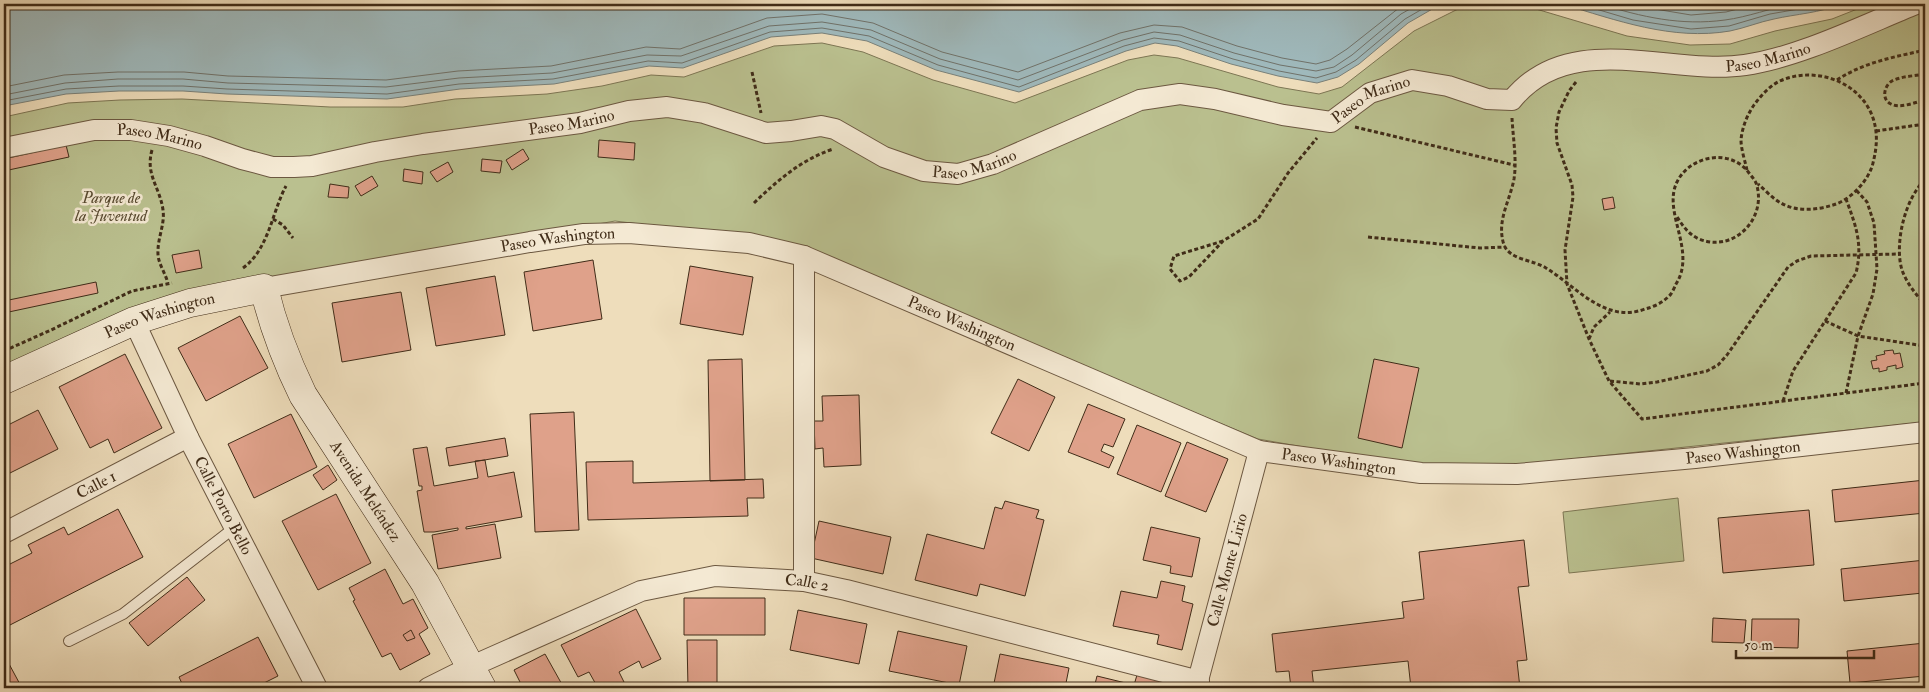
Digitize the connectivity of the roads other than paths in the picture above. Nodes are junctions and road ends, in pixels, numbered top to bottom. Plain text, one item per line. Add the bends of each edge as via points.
1 (1916, 4) edge
2 (4, 148) edge
3 (804, 256) junction
4 (264, 288) junction
5 (134, 321) junction
6 (4, 380) edge
7 (1925, 432) edge
8 (188, 437) junction
9 (1259, 451) junction
10 (234, 528) junction
11 (4, 533) edge
12 (804, 581) junction
13 (69, 641) dead end
14 (476, 678) edge
15 (1198, 684) edge
16 (318, 688) edge
17 (428, 688) edge

1 - 2 street, Paseo Marino via 1812,46 1744,65 1712,67 1596,59 1567,65 1544,73 1521,88 1512,100 1487,99 1448,86 1412,80 1370,93 1331,122 1180,94 1140,100 993,164 958,174 924,171 884,157 835,128 821,126 766,133 704,114 667,107 629,111 580,123 385,150 312,166 272,167 206,146 131,130 94,130
3 - 4 street, Paseo Washington via 749,243 629,233 584,234
3 - 9 street, Paseo Washington
3 - 12 street
4 - 5 street, Paseo Washington via 190,303
4 - 14 street, Avenida Meléndez via 272,322 303,395 425,583
5 - 6 street, Paseo Washington
5 - 8 street, Calle Porto Bello
7 - 9 street, Paseo Washington via 1517,474 1422,473
8 - 10 street, Calle Porto Bello
8 - 11 street, Calle 1
9 - 15 street, Calle Monte Lirio
10 - 13 lane via 123,614
10 - 16 street, Calle Porto Bello
12 - 14 street, Calle 2 via 715,576 642,592
12 - 15 street, Calle 2
14 - 17 street, Calle 2

